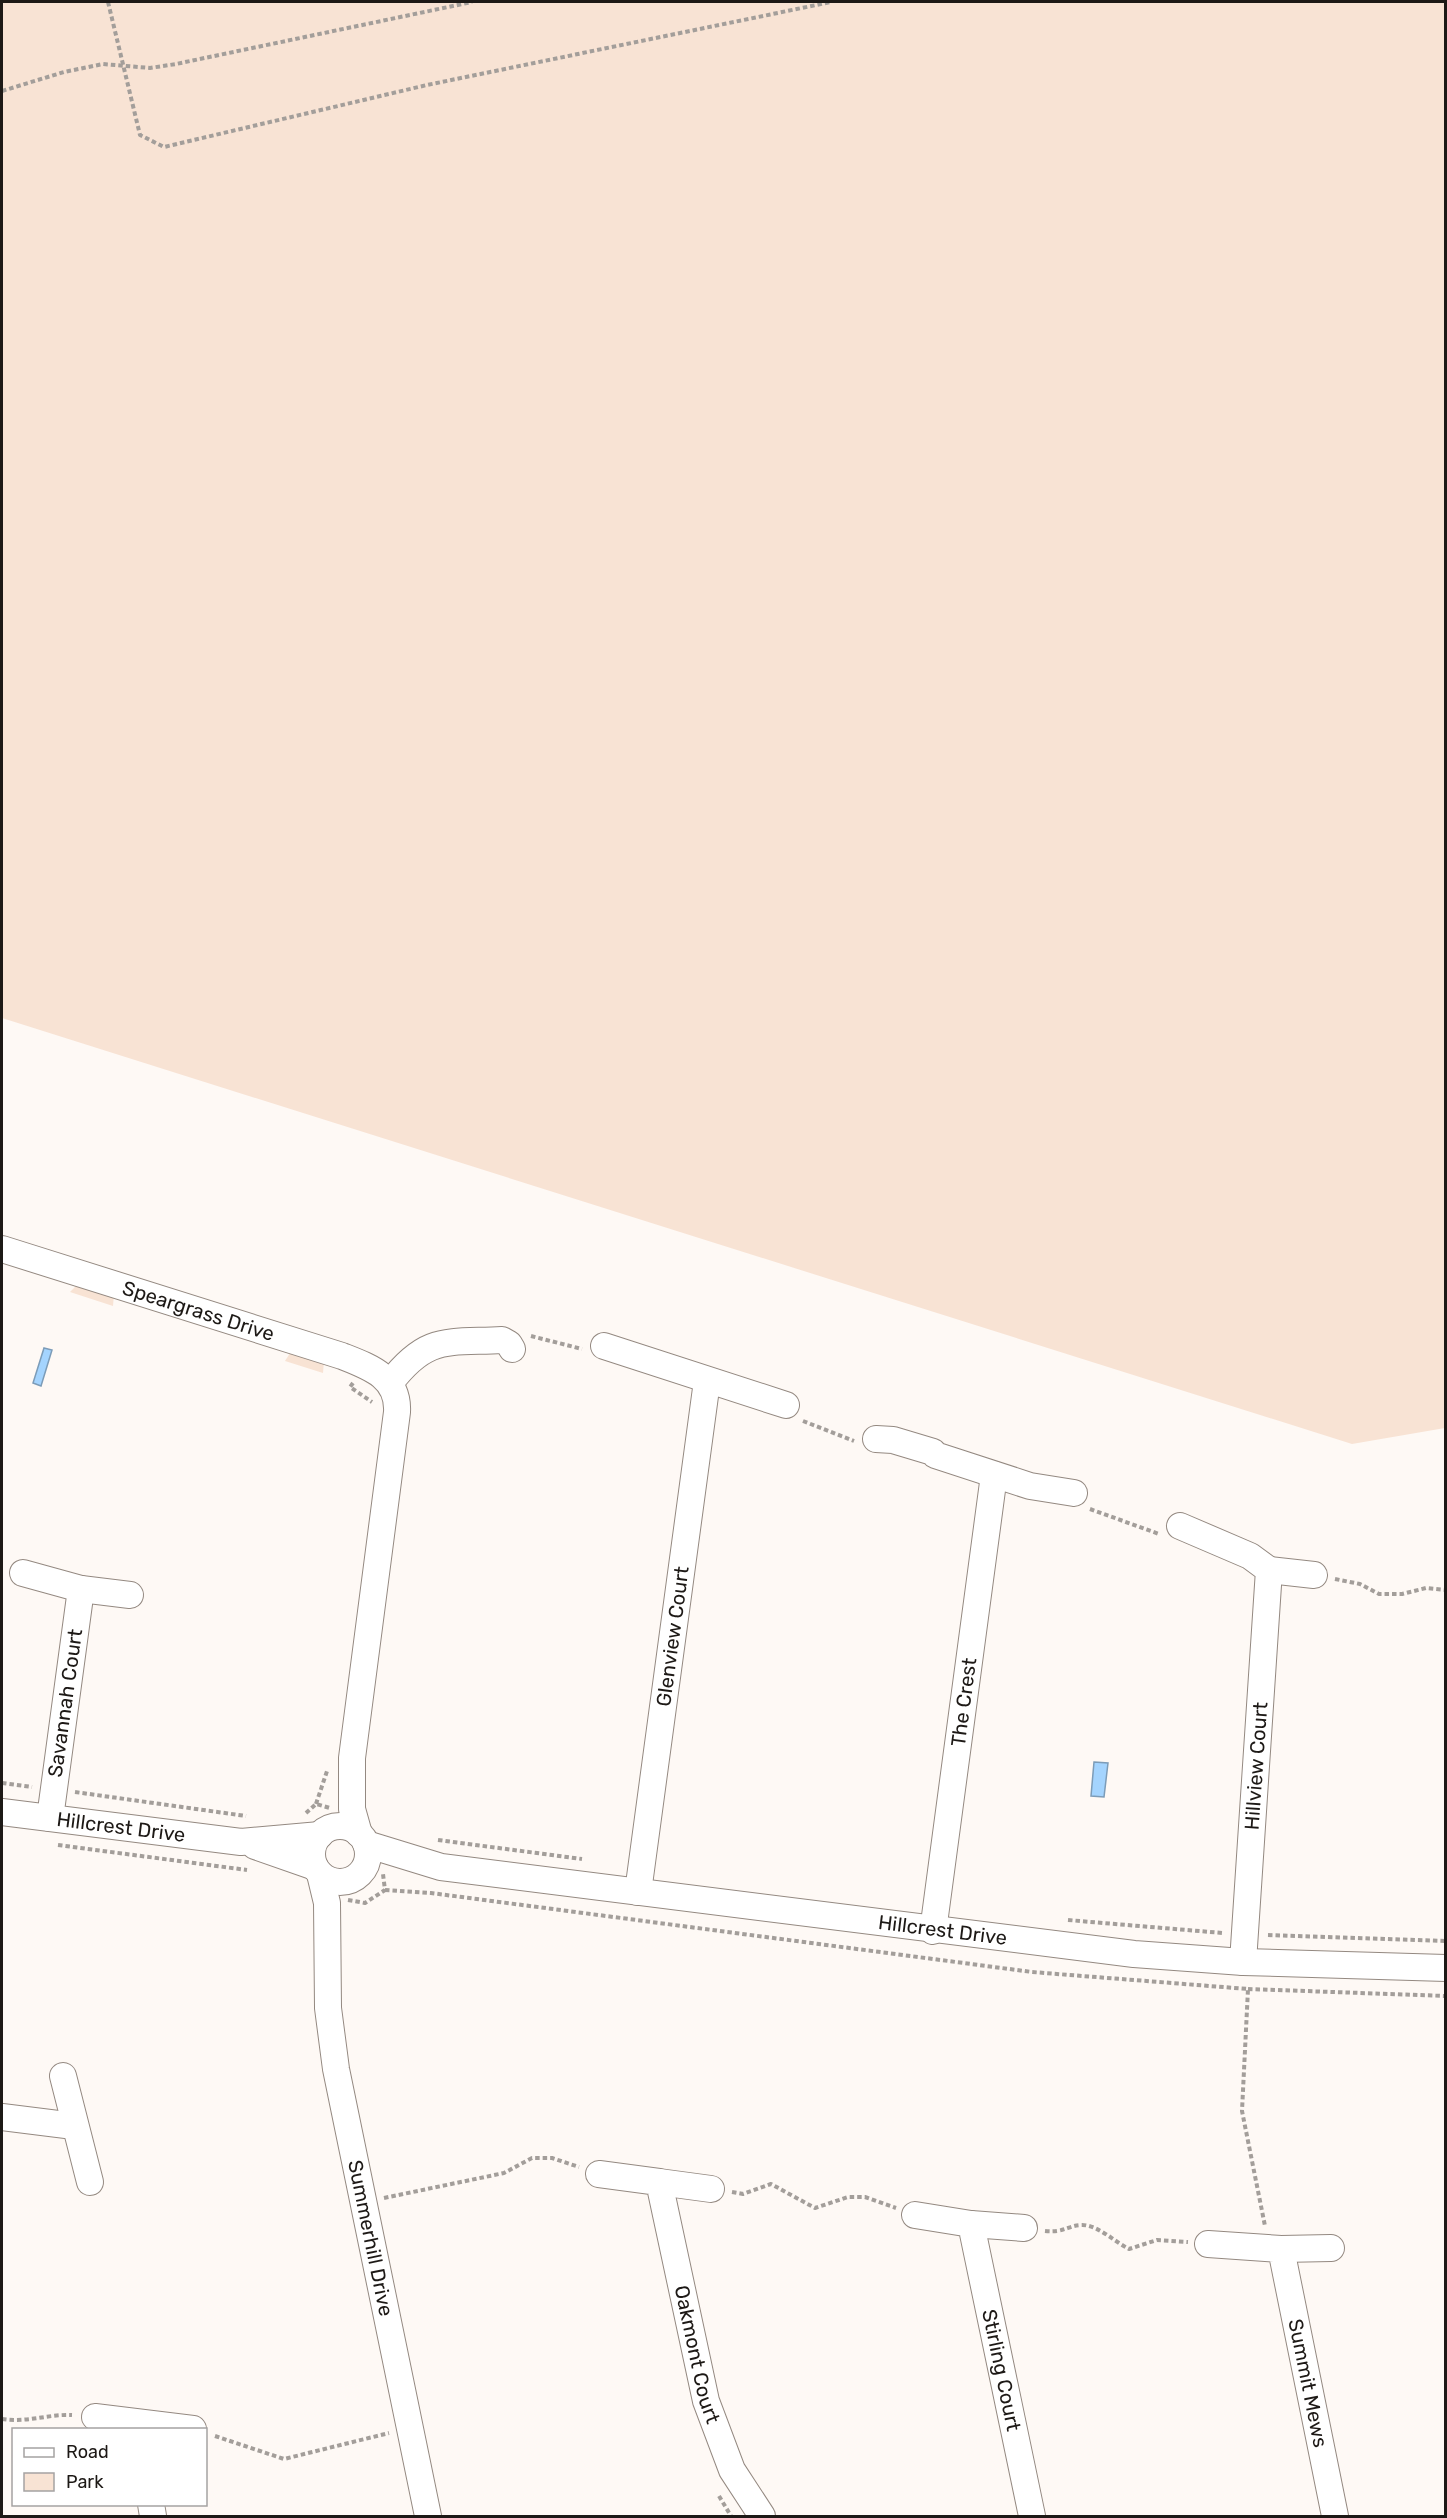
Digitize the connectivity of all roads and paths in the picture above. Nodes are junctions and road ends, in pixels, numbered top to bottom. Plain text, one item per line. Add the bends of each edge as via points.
1 (108, 2) edge
2 (472, 2) edge
3 (831, 2) edge
4 (123, 64) junction
5 (2, 92) edge
6 (2, 1249) edge
7 (506, 1336) joint
8 (603, 1344) joint
9 (707, 1381) junction
10 (390, 1383) junction
11 (791, 1405) joint
12 (872, 1438) joint
13 (994, 1475) junction
14 (1079, 1495) joint
15 (1173, 1527) joint
16 (1269, 1570) junction
17 (23, 1573) dead end
18 (1314, 1575) joint
19 (81, 1589) junction
20 (1446, 1590) edge
21 (130, 1595) dead end
22 (352, 1758) junction
23 (2, 1783) edge
24 (54, 1789) junction
25 (2, 1812) edge
26 (249, 1817) dead end
27 (50, 1818) junction
28 (325, 1832) junction
29 (363, 1839) junction
30 (436, 1840) dead end
31 (241, 1842) junction
32 (47, 1844) dead end
33 (584, 1859) dead end
34 (441, 1867) junction
35 (318, 1870) junction
36 (256, 1871) dead end
37 (357, 1876) junction
38 (385, 1890) dead end
39 (638, 1892) junction
40 (1066, 1920) dead end
41 (933, 1931) junction
42 (1260, 1931) junction
43 (1446, 1941) edge
44 (329, 1959) junction
45 (1243, 1962) junction
46 (1446, 1968) edge
47 (1248, 1989) junction
48 (1446, 1996) edge
49 (63, 2076) dead end
50 (2, 2117) edge
51 (74, 2126) junction
52 (599, 2174) joint
53 (359, 2181) junction
54 (90, 2182) dead end
55 (659, 2182) junction
56 (711, 2189) joint
57 (915, 2215) joint
58 (971, 2224) junction
59 (1024, 2228) joint
60 (1208, 2244) joint
61 (1275, 2248) junction
62 (1331, 2248) dead end
63 (95, 2417) joint
64 (2, 2419) edge
65 (387, 2422) dead end
66 (134, 2426) edge
67 (173, 2428) edge
68 (207, 2433) edge
69 (428, 2517) edge
70 (762, 2517) edge
71 (1032, 2517) edge
72 (1335, 2517) edge

1 - 4 path
2 - 4 path via 176,64 150,68
3 - 4 path via 427,85 164,147 140,135
4 - 5 path via 74,70
6 - 10 street, Speargrass Drive via 342,1356 379,1372
7 - 8 path
7 - 10 street via 432,1346 406,1362
8 - 9 street
9 - 11 street
9 - 39 street, Glenview Court
10 - 22 street via 398,1400 397,1412
11 - 12 path via 839,1437 862,1442
12 - 13 street via 933,1452
13 - 14 street
13 - 41 street, The Crest
14 - 15 path via 1147,1532
15 - 16 street via 1250,1556
16 - 18 street
16 - 42 street, Hillview Court
17 - 19 street
18 - 20 path via 1360,1584 1379,1594 1426,1588
19 - 21 street
19 - 24 street, Savannah Court
22 - 28 street
22 - 29 street via 352,1809
23 - 24 path
24 - 26 path
24 - 27 street, Savannah Court
25 - 27 street, Hillcrest Drive
27 - 31 street, Hillcrest Drive
28 - 29 street via 345,1827
28 - 31 street, Hillcrest Drive
28 - 35 street via 313,1850
29 - 34 street, Hillcrest Drive
29 - 37 street via 368,1859
30 - 33 path
31 - 35 street, Hillcrest Drive
32 - 36 path
34 - 37 street, Hillcrest Drive via 386,1868
34 - 39 street, Hillcrest Drive
35 - 37 street via 336,1882
35 - 44 street, Summerhill Drive via 327,1903
37 - 44 street, Summerhill Drive via 345,1899
38 - 47 path via 1032,1972
39 - 41 street, Hillcrest Drive
40 - 42 path
41 - 45 street, Hillcrest Drive
42 - 43 path
42 - 45 street, Hillview Court
44 - 53 street, Summerhill Drive via 327,2008
45 - 46 street, Hillcrest Drive
47 - 48 path
47 - 61 path via 1242,2111
49 - 51 street
50 - 51 street
51 - 54 street
52 - 53 path via 552,2158 532,2158 504,2173 382,2198 378,2178
52 - 55 street
53 - 69 street, Summerhill Drive
55 - 56 street
55 - 70 street, Oakmont Court via 706,2401 732,2470
56 - 57 path via 743,2194 771,2184 815,2208 848,2197 865,2197
57 - 58 street
58 - 59 street
58 - 71 street, Stirling Court
59 - 60 path via 1060,2232 1082,2225 1129,2249 1157,2240
60 - 61 street
61 - 62 street
61 - 72 street, Summit Mews
63 - 64 path via 57,2414 15,2421
63 - 66 street
65 - 68 path via 389,2433 284,2459
66 - 67 street

